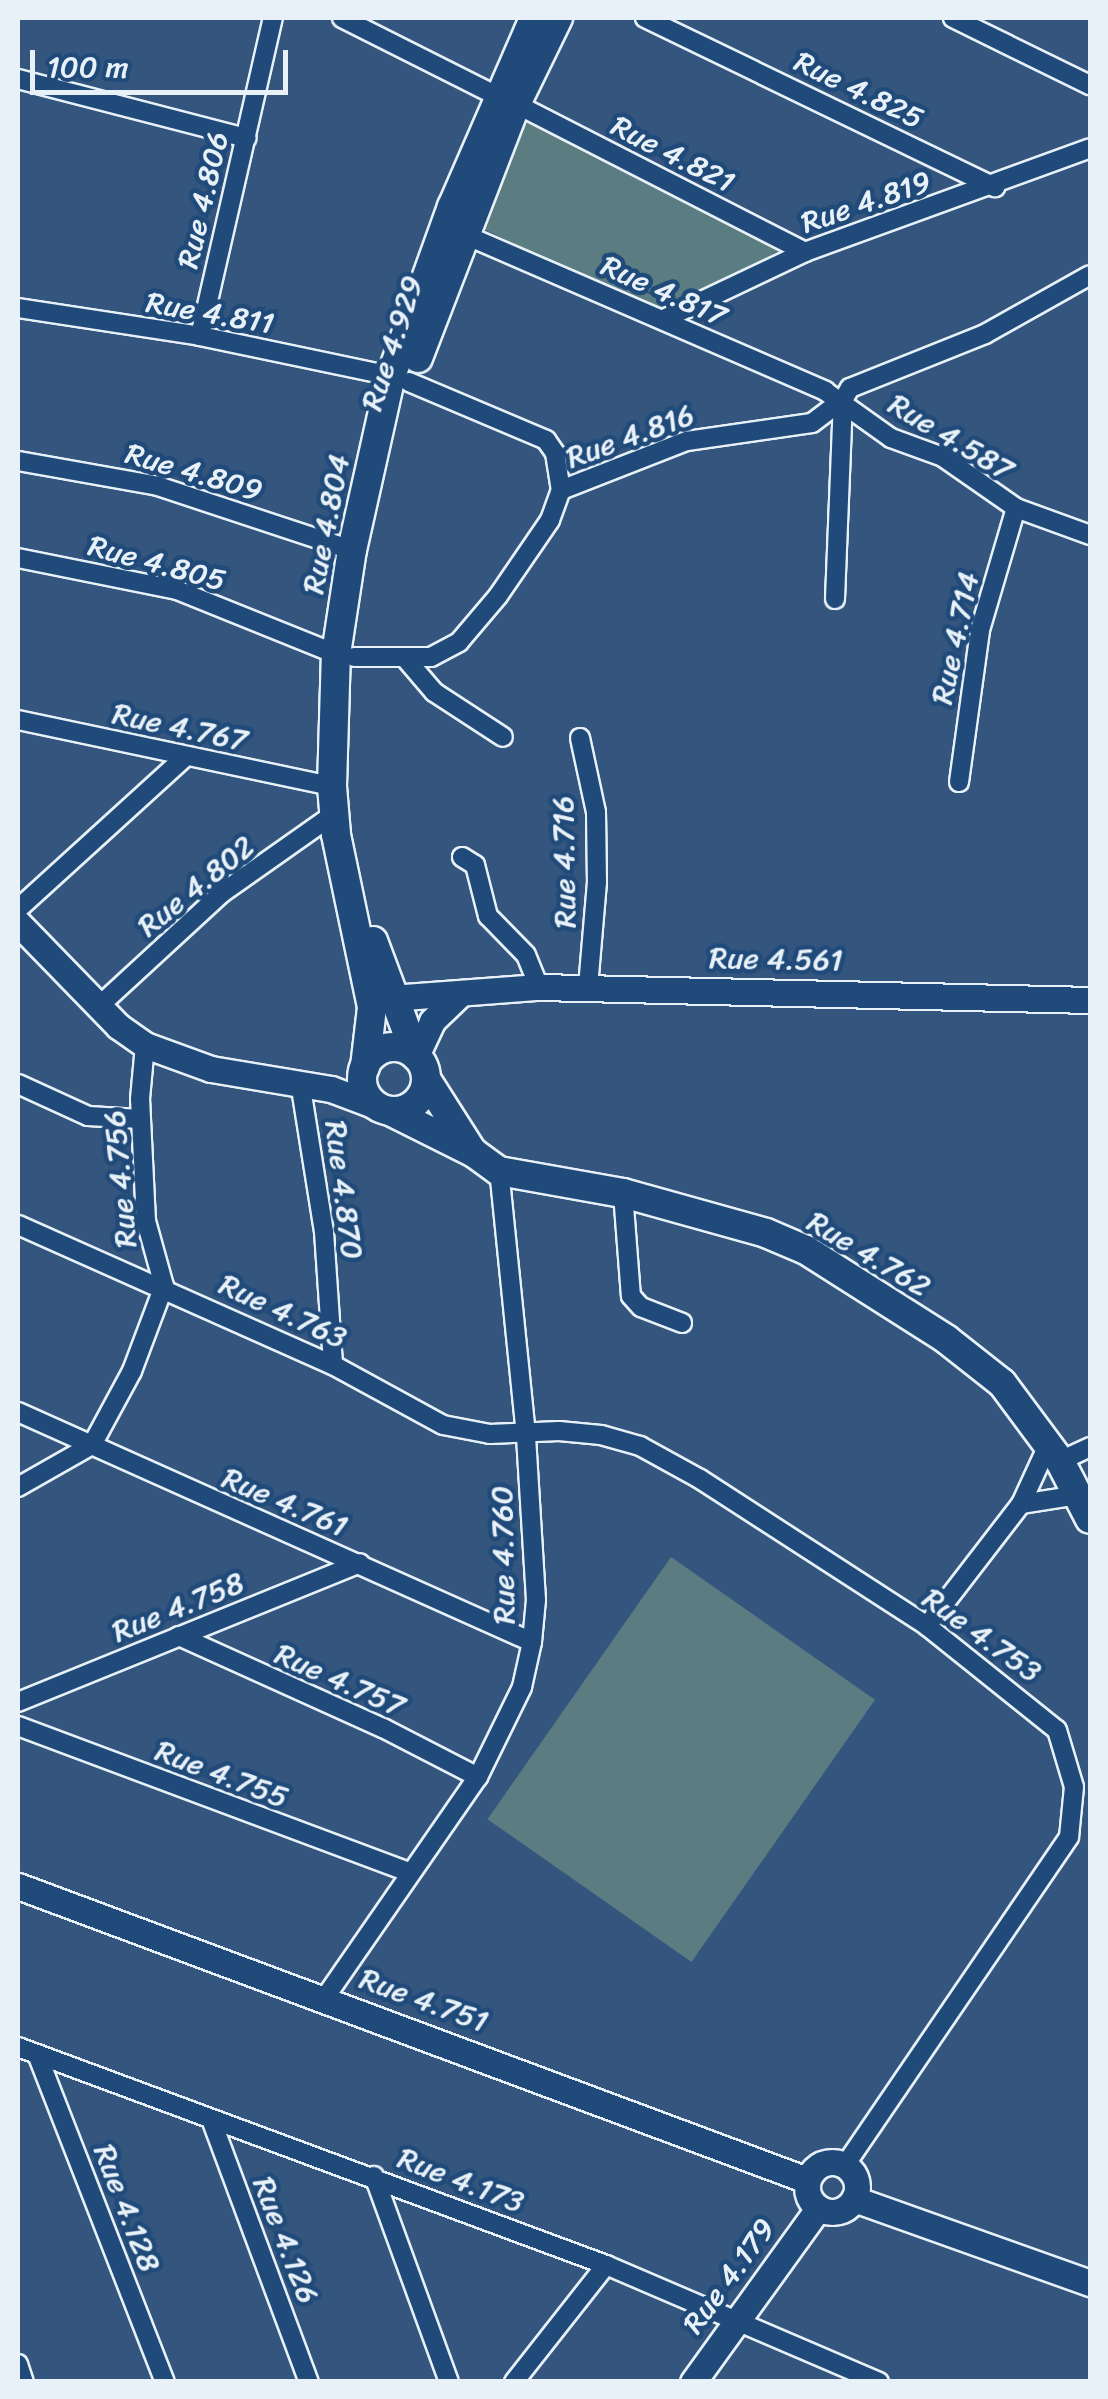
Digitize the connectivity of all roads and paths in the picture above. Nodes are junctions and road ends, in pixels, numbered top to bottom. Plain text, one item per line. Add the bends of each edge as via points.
1 (273, 18) edge
2 (342, 18) edge
3 (534, 18) edge
4 (558, 18) edge
5 (645, 18) edge
6 (953, 18) edge
7 (18, 79) edge
8 (1090, 85) edge
9 (507, 100) junction
10 (246, 138) junction
11 (1090, 148) edge
12 (994, 186) junction
13 (463, 234) junction
14 (805, 252) junction
15 (1090, 275) edge
16 (18, 308) edge
17 (664, 319) junction
18 (200, 336) junction
19 (400, 379) junction
20 (843, 400) junction
21 (18, 462) edge
22 (561, 490) junction
23 (1016, 508) junction
24 (1090, 535) edge
25 (352, 550) junction
26 (18, 558) edge
27 (835, 599) dead end
28 (345, 655) junction
29 (405, 658) junction
30 (18, 720) edge
31 (503, 737) dead end
32 (580, 738) dead end
33 (184, 758) junction
34 (959, 782) dead end
35 (332, 786) junction
36 (334, 814) junction
37 (462, 858) dead end
38 (18, 910) edge
39 (18, 923) edge
40 (539, 987) junction
41 (588, 988) junction
42 (461, 993) junction
43 (391, 998) junction
44 (1090, 1000) edge
45 (98, 1007) junction
46 (145, 1046) junction
47 (365, 1067) junction
48 (421, 1068) junction
49 (300, 1082) junction
50 (18, 1084) edge
51 (384, 1109) junction
52 (141, 1120) junction
53 (474, 1153) junction
54 (499, 1171) junction
55 (623, 1193) junction
56 (18, 1225) edge
57 (164, 1286) junction
58 (682, 1323) dead end
59 (334, 1365) junction
60 (18, 1412) edge
61 (526, 1435) junction
62 (92, 1445) junction
63 (1090, 1447) edge
64 (1055, 1452) junction
65 (18, 1488) edge
66 (1021, 1504) junction
67 (1085, 1507) edge
68 (360, 1563) junction
69 (927, 1626) junction
70 (179, 1636) junction
71 (532, 1642) junction
72 (18, 1702) edge
73 (18, 1726) edge
74 (478, 1778) junction
75 (408, 1872) junction
76 (18, 1886) edge
77 (324, 1999) junction
78 (18, 2047) edge
79 (38, 2054) junction
80 (211, 2119) junction
81 (845, 2165) junction
82 (374, 2176) junction
83 (807, 2180) junction
84 (854, 2199) junction
85 (818, 2208) junction
86 (606, 2265) junction
87 (1090, 2284) edge
88 (738, 2322) junction
89 (18, 2364) edge
90 (24, 2382) edge
91 (165, 2382) edge
92 (309, 2382) edge
93 (449, 2382) edge
94 (514, 2382) edge
95 (693, 2382) edge
96 (880, 2382) edge

1 - 10 street, Rue 4.806
2 - 9 street, Rue 4.821
3 - 9 main road, Rue 4.804
4 - 9 main road, Rue 4.929
5 - 12 street, Rue 4.825
6 - 8 street
7 - 10 street
9 - 13 main road, Rue 4.929
9 - 14 street, Rue 4.821
9 - 19 main road, Rue 4.804
10 - 18 street, Rue 4.806
11 - 12 street, Rue 4.819
12 - 14 street, Rue 4.819
13 - 17 street, Rue 4.817
13 - 19 main road, Rue 4.929
14 - 17 street, Rue 4.819
15 - 20 street, Rue 4.816 via 985,334 850,388
16 - 18 street, Rue 4.811
17 - 20 street, Rue 4.817
18 - 19 street, Rue 4.811
19 - 22 street, Rue 4.811 via 546,440
19 - 25 main road, Rue 4.804
19 - 28 main road, Rue 4.929
20 - 22 street, Rue 4.816 via 812,423 687,441
20 - 23 street, Rue 4.587 via 891,438 943,458
20 - 27 street
21 - 25 street, Rue 4.809 via 158,486
22 - 29 street, Rue 4.816 via 550,520 459,642 431,657
23 - 24 street, Rue 4.587
23 - 34 street, Rue 4.714 via 980,630
25 - 28 main road, Rue 4.804
26 - 28 street, Rue 4.805 via 177,590
28 - 29 street, Rue 4.816
28 - 35 main road, Rue 4.804
28 - 43 main road, Rue 4.929 via 349,803 364,912
29 - 31 street via 434,692
30 - 33 street, Rue 4.767
32 - 41 street, Rue 4.716 via 596,812 598,882
33 - 35 street, Rue 4.767
33 - 38 street
35 - 36 main road, Rue 4.804
36 - 45 street, Rue 4.802 via 222,893
36 - 47 main road, Rue 4.804 via 372,1007
37 - 40 street via 475,865 488,916 526,955
39 - 45 main road
40 - 41 main road, Rue 4.561
40 - 42 main road, Rue 4.561
41 - 44 main road, Rue 4.561
42 - 43 main road, Rue 4.561
42 - 48 main road via 432,1021
43 - 48 main road, Rue 4.929
45 - 46 main road
46 - 49 main road via 211,1069
46 - 52 street, Rue 4.756
47 - 48 main road via 388,1048
47 - 49 main road
47 - 51 main road via 366,1094
48 - 51 main road via 415,1104
48 - 53 main road, Rue 4.929
49 - 51 main road
49 - 59 street, Rue 4.870 via 324,1232
50 - 52 street via 88,1116
51 - 53 main road
52 - 57 street, Rue 4.756 via 146,1221
53 - 54 main road, Rue 4.762
54 - 55 main road, Rue 4.762
54 - 61 street, Rue 4.760
55 - 58 street via 631,1296 641,1307
55 - 64 main road, Rue 4.762 via 806,1250 976,1360
56 - 57 street, Rue 4.763
57 - 59 street, Rue 4.763
57 - 62 street, Rue 4.756 via 132,1371
59 - 61 street, Rue 4.763 via 444,1425
60 - 62 street, Rue 4.761
61 - 69 street, Rue 4.753 via 560,1431 640,1446
61 - 71 street, Rue 4.760 via 536,1600
62 - 65 street
62 - 68 street, Rue 4.761
63 - 64 street
64 - 66 street
64 - 67 main road, Rue 4.762
66 - 67 street
66 - 69 street
68 - 70 street, Rue 4.758
68 - 71 street, Rue 4.761
69 - 81 street, Rue 4.753 via 1057,1730 1074,1787 1068,1837
70 - 72 street, Rue 4.758
70 - 74 street, Rue 4.757
71 - 74 street, Rue 4.760 via 522,1687
73 - 75 street, Rue 4.755
74 - 75 street, Rue 4.760
75 - 77 street, Rue 4.760
76 - 77 main road, Rue 4.751
77 - 83 main road, Rue 4.751
78 - 79 street, Rue 4.173
79 - 80 street, Rue 4.173
79 - 91 street, Rue 4.128
80 - 82 street, Rue 4.173
80 - 92 street, Rue 4.126
81 - 83 main road via 827,2162
81 - 84 main road via 856,2180
82 - 86 street, Rue 4.173
82 - 93 street
83 - 85 main road
84 - 85 main road via 838,2212
84 - 87 main road
85 - 88 main road, Rue 4.179
86 - 88 street, Rue 4.173
86 - 94 street
88 - 95 main road, Rue 4.179
88 - 96 street, Rue 4.173
89 - 90 street

